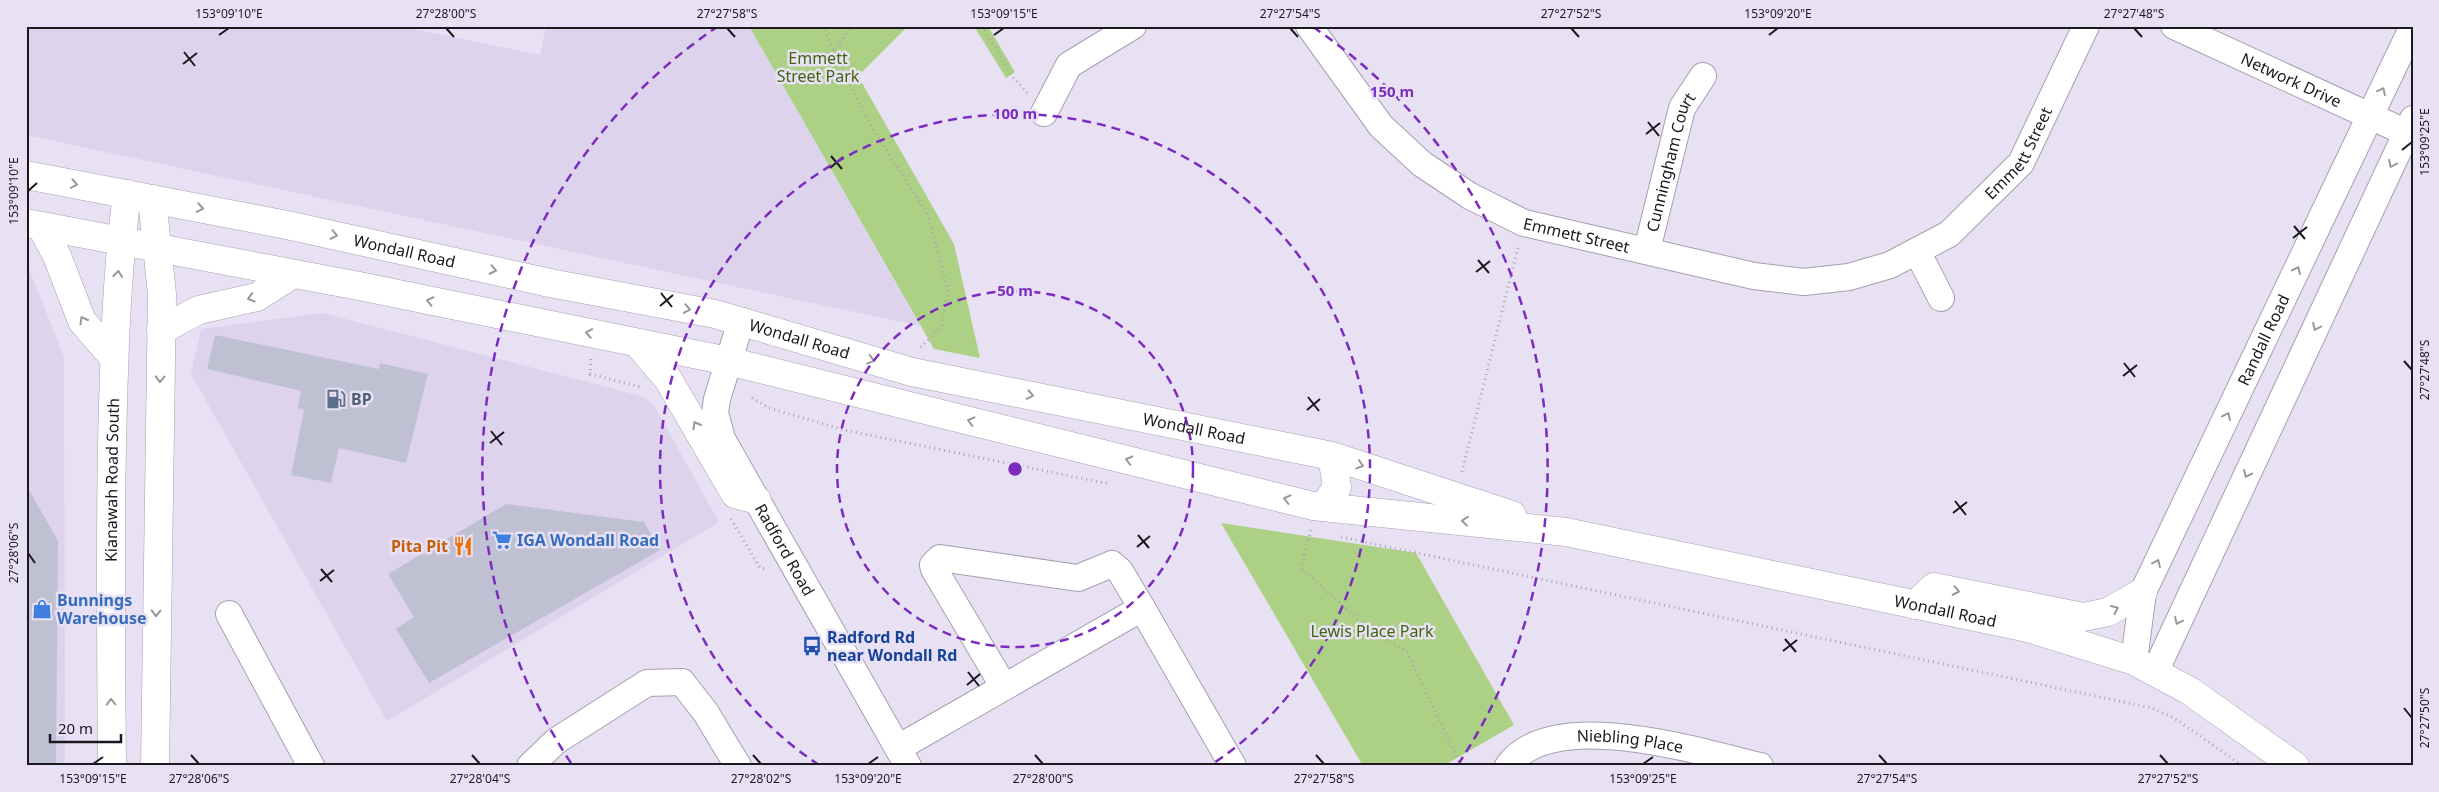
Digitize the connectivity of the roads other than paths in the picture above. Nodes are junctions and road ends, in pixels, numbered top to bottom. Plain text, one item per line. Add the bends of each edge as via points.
1 (1133, 26) edge
2 (1309, 26) edge
3 (2086, 26) edge
4 (2174, 26) edge
5 (2413, 26) edge
6 (1703, 76) dead end
7 (1044, 113) road end
8 (2370, 116) junction
9 (2410, 126) edge
10 (26, 176) edge
11 (139, 197) junction
12 (34, 224) edge
13 (121, 242) junction
14 (158, 248) junction
15 (1647, 250) junction
16 (1917, 251) junction
17 (293, 274) junction
18 (1941, 298) dead end
19 (741, 321) junction
20 (161, 330) junction
21 (637, 343) junction
22 (114, 358) junction
23 (728, 361) junction
24 (1332, 456) junction
25 (756, 500) junction
26 (1319, 523) junction
27 (1566, 532) junction
28 (2143, 592) junction
29 (1915, 605) junction
30 (1142, 608) junction
31 (229, 614) dead end
32 (2144, 666) junction
33 (1004, 687) junction
34 (903, 757) edge
35 (112, 766) edge
36 (155, 766) edge
37 (311, 766) edge
38 (530, 766) edge
39 (738, 766) edge
40 (1233, 766) edge
41 (1508, 766) edge
42 (1760, 766) edge
43 (2296, 766) edge

1 - 7 street via 1069,65
2 - 15 street, Emmett Street via 1381,126 1422,164 1470,196 1524,223
3 - 16 street, Emmett Street via 2021,163 1949,234
4 - 8 street, Network Drive
8 -> 5 street, Randall Road
6 - 15 street, Cunningham Court via 1682,108
8 - 9 street, Network Drive
28 -> 8 street, Randall Road
9 -> 32 street
10 -> 11 main road, Wondall Road
11 - 13 main road, Kianawah Road South
11 - 14 main road
11 -> 19 main road, Wondall Road
12 - 13 main road, Wondall Road
22 -> 12 main road via 82,321 57,256
13 - 14 main road, Wondall Road
22 -> 13 main road, Kianawah Road South
14 - 17 main road, Wondall Road
14 - 20 main road
15 - 16 street, Emmett Street via 1754,276 1804,282 1849,277 1890,266
16 - 18 street
17 -> 20 main road via 257,297 199,310
21 -> 17 main road, Wondall Road
19 - 23 street, Radford Road
19 -> 24 main road, Wondall Road via 912,372
20 -> 36 main road
21 - 23 main road, Wondall Road
25 -> 21 main road via 735,494 668,379
35 -> 22 main road, Kianawah Road South via 110,528
23 - 25 street, Radford Road via 715,414 722,439
26 -> 23 main road, Wondall Road
24 - 26 main road via 1336,487
24 -> 27 main road, Wondall Road
25 - 34 street, Radford Road
27 -> 26 main road, Wondall Road
27 - 29 main road, Wondall Road
29 -> 28 main road via 1934,586 2083,617 2108,612
28 - 32 street, Randall Road
29 - 32 main road, Wondall Road via 2028,628
30 - 33 street
30 - 33 street via 1120,571 1112,564 1078,578 936,560 934,569
30 - 40 street
31 - 37 street
32 - 43 main road, Wondall Road via 2190,691
33 - 34 street
38 - 39 street via 556,741 647,683 682,682 706,712
41 - 42 street, Niebling Place via 1515,757 1539,744 1582,735 1630,737

